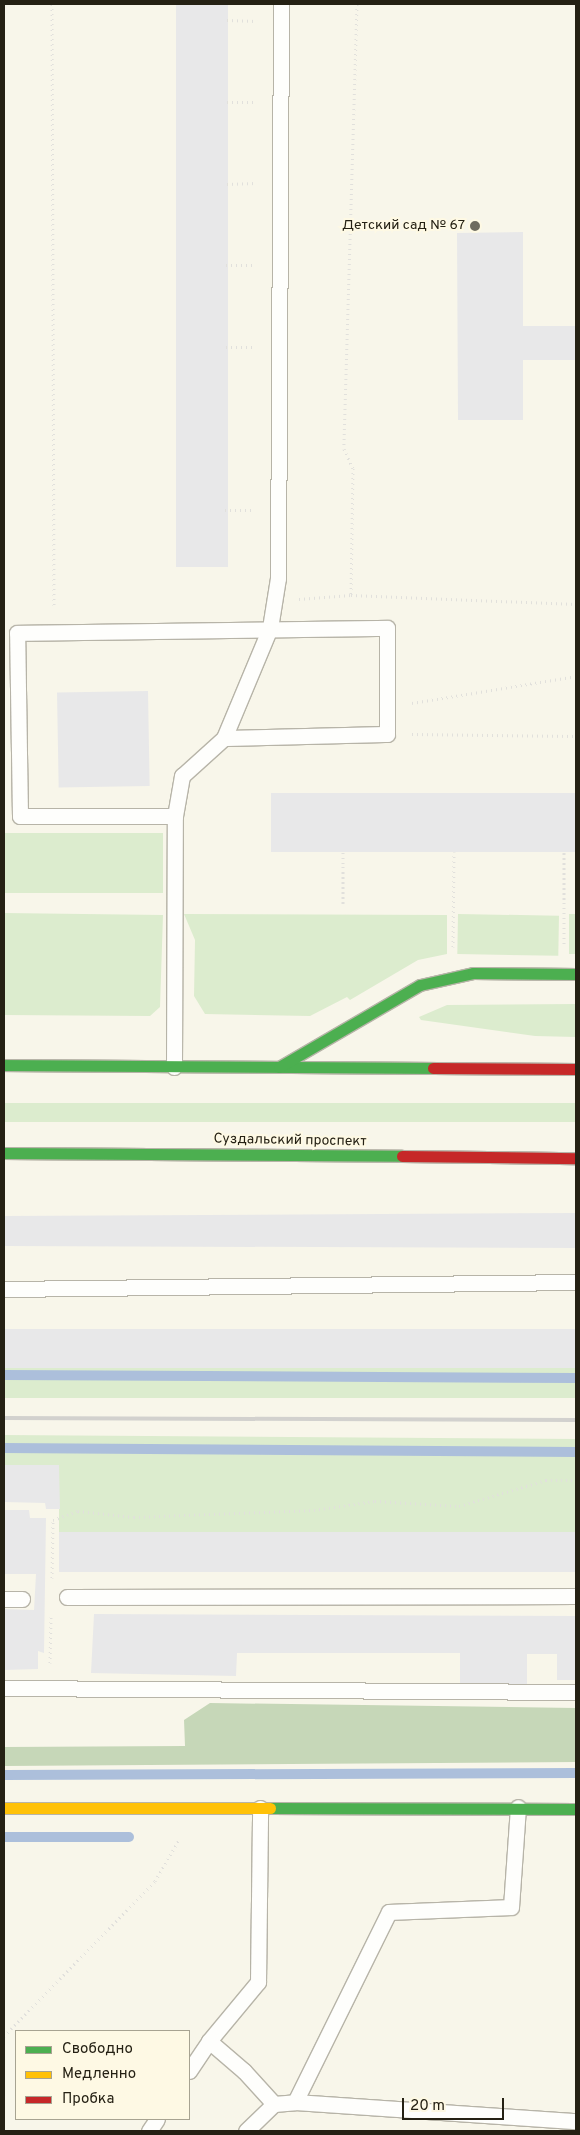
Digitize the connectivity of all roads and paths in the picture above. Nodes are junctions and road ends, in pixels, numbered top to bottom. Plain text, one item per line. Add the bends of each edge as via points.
1 (52, 4) edge
2 (281, 4) edge
3 (357, 4) edge
4 (351, 595) junction
5 (275, 601) junction
6 (576, 604) edge
7 (270, 628) junction
8 (54, 632) junction
9 (576, 676) edge
10 (387, 707) junction
11 (387, 734) junction
12 (576, 736) edge
13 (224, 738) junction
14 (175, 816) junction
15 (343, 852) dead end
16 (454, 852) dead end
17 (564, 852) dead end
18 (343, 906) dead end
19 (453, 954) dead end
20 (564, 954) dead end
21 (576, 974) edge
22 (4, 1065) edge
23 (174, 1067) junction
24 (278, 1067) junction
25 (576, 1069) edge
26 (4, 1153) edge
27 (576, 1158) edge
28 (576, 1282) edge
29 (4, 1289) edge
30 (576, 1480) edge
31 (52, 1580) dead end
32 (576, 1596) edge
33 (67, 1597) dead end
34 (4, 1598) edge
35 (22, 1599) dead end
36 (51, 1609) dead end
37 (4, 1688) edge
38 (50, 1688) junction
39 (576, 1692) edge
40 (518, 1807) junction
41 (4, 1808) edge
42 (198, 1808) junction
43 (260, 1808) junction
44 (576, 1809) edge
45 (4, 2036) edge
46 (209, 2041) junction
47 (190, 2070) edge
48 (295, 2102) junction
49 (274, 2104) junction
50 (156, 2120) edge
51 (576, 2121) edge
52 (148, 2131) edge
53 (246, 2131) edge

1 - 8 path
2 - 5 lane via 278,578
3 - 4 path via 344,450 353,468
4 - 5 path
4 - 6 path
5 - 7 lane
7 - 8 lane
7 - 10 lane via 387,628
7 - 13 lane
8 - 14 lane via 17,632 20,816
9 - 10 path
10 - 11 lane
11 - 12 path
11 - 13 lane
13 - 14 lane via 182,776
14 - 23 lane
15 - 18 path
16 - 19 path
17 - 20 path
21 - 24 main road via 473,973 420,986
22 - 23 main road
23 - 24 main road
24 - 25 main road
26 - 27 main road, Суздальский проспект
28 - 29 lane
30 - 31 path via 546,1480 459,1506 376,1501 314,1510 134,1517 78,1511 53,1520
32 - 33 lane
34 - 35 lane
36 - 38 path
37 - 38 lane
38 - 39 lane
40 - 43 main road
40 - 44 main road
40 - 48 lane via 511,1907 389,1912
41 - 42 main road
42 - 43 main road
42 - 45 path via 155,1881
43 - 46 lane via 258,1982
46 - 47 lane
46 - 49 lane via 244,2071
48 - 49 lane
48 - 51 lane
49 - 53 lane
50 - 52 lane

